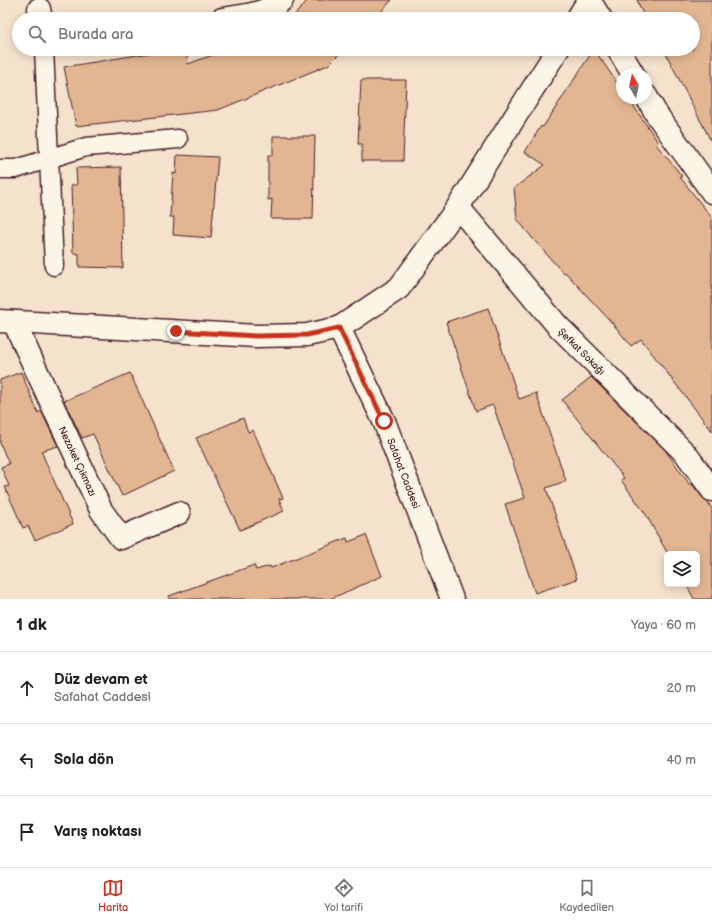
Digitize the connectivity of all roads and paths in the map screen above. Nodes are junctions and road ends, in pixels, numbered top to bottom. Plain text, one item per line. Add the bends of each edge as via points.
1 (282, 0) edge
2 (589, 0) edge
3 (259, 12) edge
4 (581, 12) edge
5 (597, 12) edge
6 (44, 56) edge
7 (554, 56) edge
8 (622, 56) edge
9 (629, 68) edge
10 (651, 104) edge
11 (178, 139) dead end
12 (49, 159) junction
13 (0, 169) edge
14 (712, 192) edge
15 (458, 207) junction
16 (54, 266) dead end
17 (7, 321) edge
18 (339, 328) junction
19 (712, 490) edge
20 (179, 513) dead end
21 (452, 599) edge

1 - 3 street
2 - 4 street
2 - 5 street
6 - 12 lane
7 - 15 street
8 - 9 street
10 - 14 street
11 - 12 lane via 86,147
12 - 13 lane via 16,169
12 - 16 lane
15 - 18 street via 399,288
15 - 19 street, Şefkat Sokağı via 557,325 686,454
17 - 18 street via 256,336 307,335
17 - 20 street, Nezaket Çıkmazı via 101,510 121,538
18 - 21 street, Safahat Caddesi via 384,421

